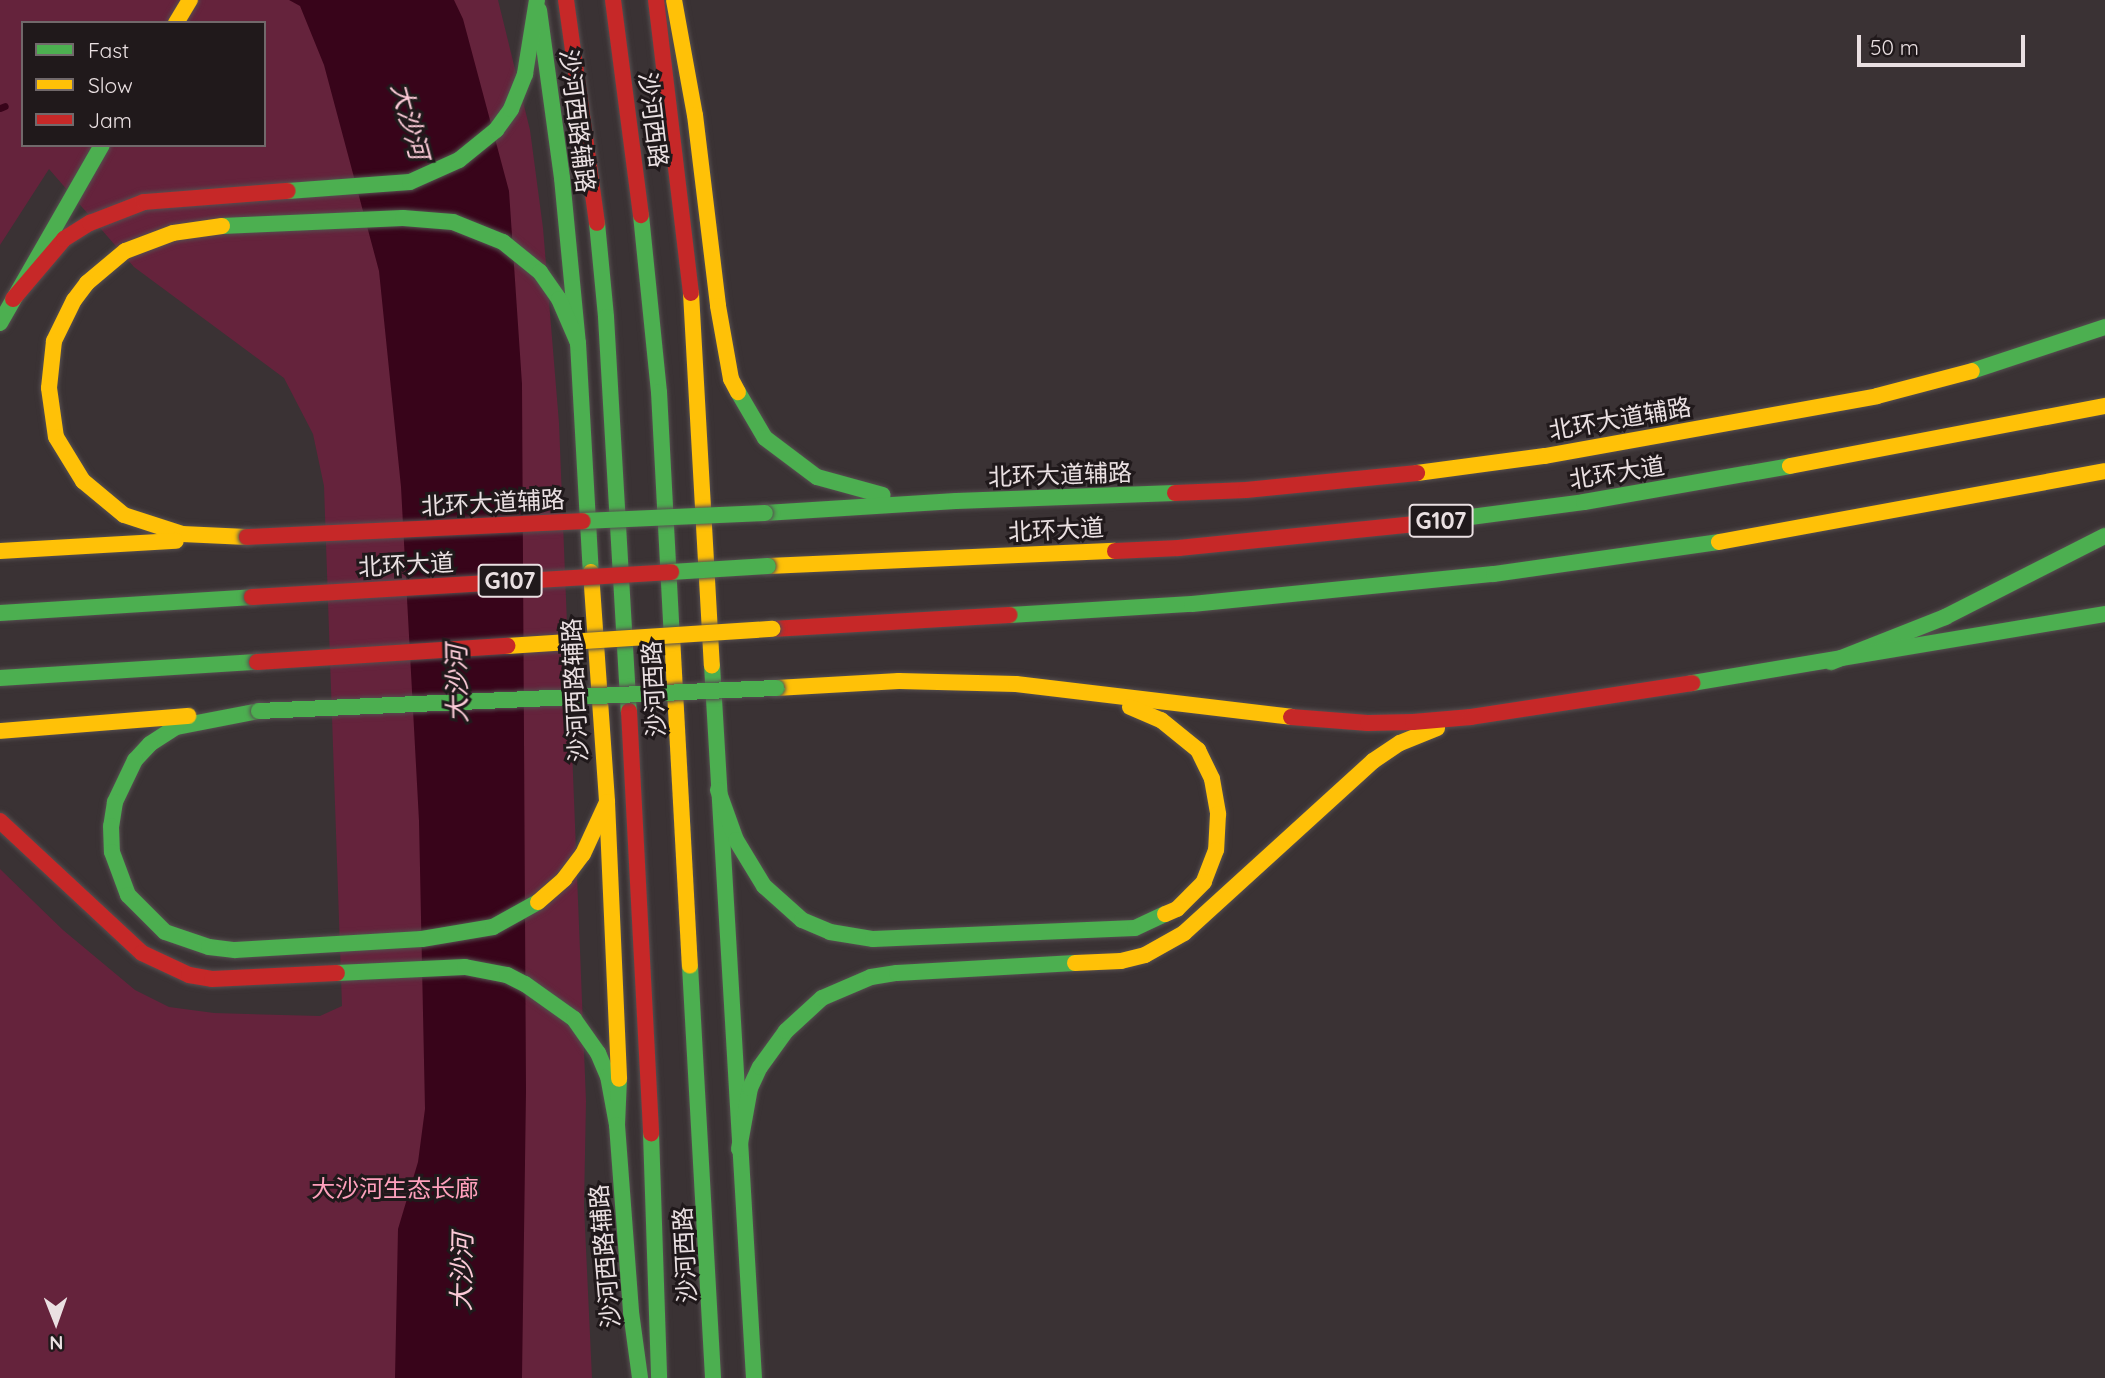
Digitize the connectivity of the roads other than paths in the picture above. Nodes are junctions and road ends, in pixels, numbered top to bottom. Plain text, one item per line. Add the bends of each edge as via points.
1 (190, 0) edge
2 (537, 0) edge
3 (566, 0) edge
4 (613, 0) edge
5 (656, 0) edge
6 (674, 0) edge
7 (177, 21) edge
8 (101, 147) edge
9 (13, 299) junction
10 (2105, 314) edge
11 (0, 323) edge
12 (2105, 327) edge
13 (578, 343) junction
14 (2056, 345) junction
15 (2105, 406) edge
16 (2105, 471) edge
17 (936, 503) junction
18 (2105, 536) edge
19 (247, 537) junction
20 (0, 551) edge
21 (0, 613) edge
22 (2105, 614) edge
23 (1831, 662) junction
24 (0, 678) edge
25 (1089, 694) junction
26 (259, 711) junction
27 (1471, 717) junction
28 (0, 731) edge
29 (718, 790) junction
30 (607, 802) junction
31 (0, 821) edge
32 (617, 1125) junction
33 (740, 1149) junction
34 (640, 1378) edge
35 (659, 1378) edge
36 (713, 1378) edge
37 (754, 1378) edge

1 - 7 main road
2 - 9 main road via 521,87 496,130 469,153 411,182 144,202 64,239
2 - 13 main road, 沙河西路辅路
3 - 35 main road, 沙河西路 via 592,174 606,317 648,1036
4 - 36 main road, 沙河西路 via 633,138 659,392
5 - 29 main road via 691,296
6 - 17 main road via 695,115 724,345 731,379 747,411 765,438 817,477 846,487
8 - 9 main road
9 - 11 main road
10 - 14 main road
12 - 14 main road, 北环大道辅路
13 - 19 main road via 559,299 529,262 486,233 453,222 404,218 219,226 173,233 125,251 104,265 74,300 54,341 49,388 56,437 83,481 124,515 183,534
13 - 30 main road, 沙河西路辅路
14 - 17 main road, 北环大道辅路 via 1877,396 1545,456 1245,490
15 - 21 main road, 北环大道 / G107, bridge via 1584,502 1381,529 1179,548 768,565
16 - 24 main road, G107, bridge via 1796,529 1494,574 1192,604
17 - 19 main road, 北环大道辅路, bridge
18 - 23 main road via 1945,617
19 - 20 main road, 北环大道辅路
22 - 23 main road
23 - 27 main road
25 - 26 main road, bridge via 950,681
25 - 27 main road via 1317,720 1368,723
25 - 29 main road via 1161,720 1198,750 1209,772 1218,814 1216,850 1204,882 1157,920 1114,931 897,939 844,936 788,910 764,886 746,859
26 - 28 main road
26 - 30 main road via 176,727 150,744 122,783 111,826 112,852 128,895 165,932 209,947 235,950 477,932 531,907 564,879 583,855
27 - 33 main road via 1412,737 1373,761 1184,933 1145,955 1121,961 897,973 870,977 822,998 772,1047 750,1088
29 - 33 main road
30 - 32 main road, 沙河西路辅路 via 620,1066
31 - 32 main road via 142,953 189,975 233,978 428,968 507,975 574,1019 608,1076
32 - 34 main road, 沙河西路辅路
33 - 37 main road

